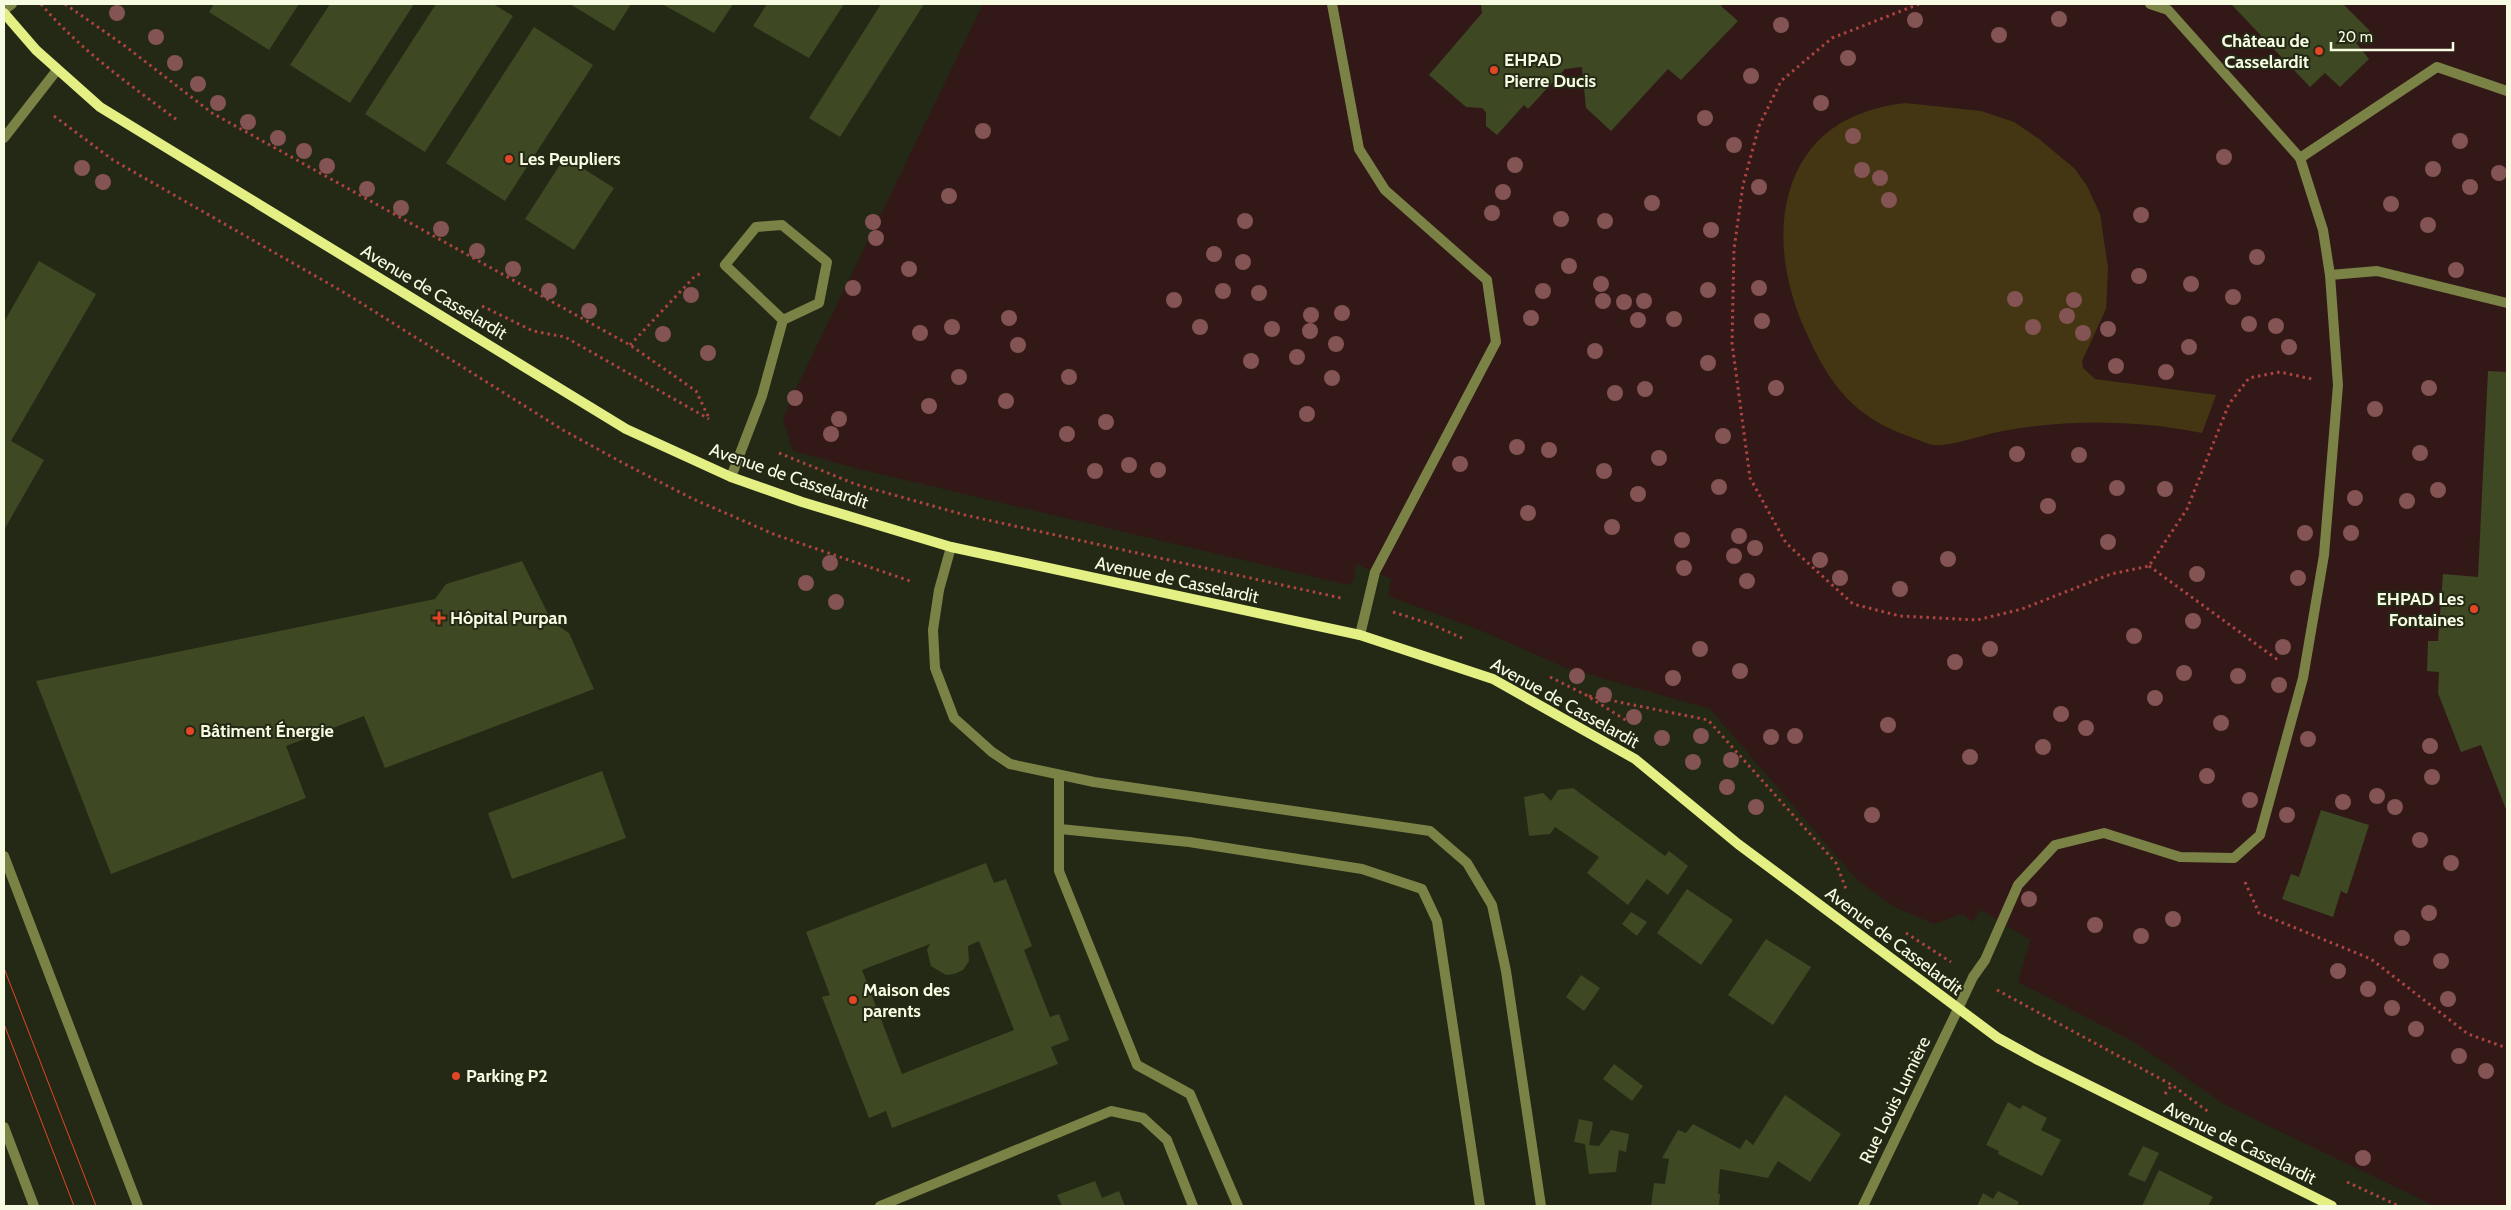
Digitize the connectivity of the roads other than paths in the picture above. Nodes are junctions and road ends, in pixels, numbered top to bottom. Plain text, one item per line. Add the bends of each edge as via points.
1 (12, 4) edge
2 (1332, 4) edge
3 (2151, 4) edge
4 (4, 10) edge
5 (4, 14) edge
6 (57, 70) junction
7 (2507, 91) edge
8 (4, 138) edge
9 (2300, 158) junction
10 (2330, 275) junction
11 (2507, 303) edge
12 (783, 320) junction
13 (731, 477) junction
14 (951, 547) junction
15 (1360, 635) junction
16 (1059, 775) junction
17 (1060, 829) junction
18 (4, 856) edge
19 (1958, 1009) junction
20 (4, 1127) edge
21 (34, 1206) edge
22 (138, 1206) edge
23 (880, 1206) edge
24 (1194, 1206) edge
25 (1238, 1206) edge
26 (1480, 1206) edge
27 (1541, 1206) edge
28 (1863, 1206) edge
29 (2332, 1206) edge

1 - 4 street
2 - 15 street via 1359,149 1385,190 1487,280 1496,342 1375,572
3 - 9 street via 2168,10
5 - 6 street, Avenue de Casselardit
6 - 8 street
6 - 13 street, Avenue de Casselardit via 100,107 577,399 626,428
7 - 9 street via 2436,67
9 - 10 street via 2323,230
10 - 11 street via 2377,272
10 - 19 street, Rue Louis Lumière via 2338,385 2324,555 2304,678 2260,835 2234,858 2180,858 2104,833 2055,844 2018,885 1985,960
12 - 12 street via 725,265 756,227 782,225 828,262 819,302
12 - 13 street via 762,396
13 - 14 street, Avenue de Casselardit
14 - 15 street, Avenue de Casselardit
14 - 16 street via 939,590 933,630 935,668 954,718 1010,764
15 - 19 street, Avenue de Casselardit via 1493,679 1636,759 1738,844
16 - 17 street
16 - 27 street via 1430,831 1467,863 1492,905
17 - 25 street via 1059,871 1136,1065 1190,1094
17 - 26 street via 1189,842 1362,869 1422,888 1437,921
18 - 22 street
19 - 28 street, Rue Louis Lumière
19 - 29 street, Avenue de Casselardit via 1998,1038 2038,1060
20 - 21 street
23 - 24 street via 1111,1111 1143,1118 1167,1140

